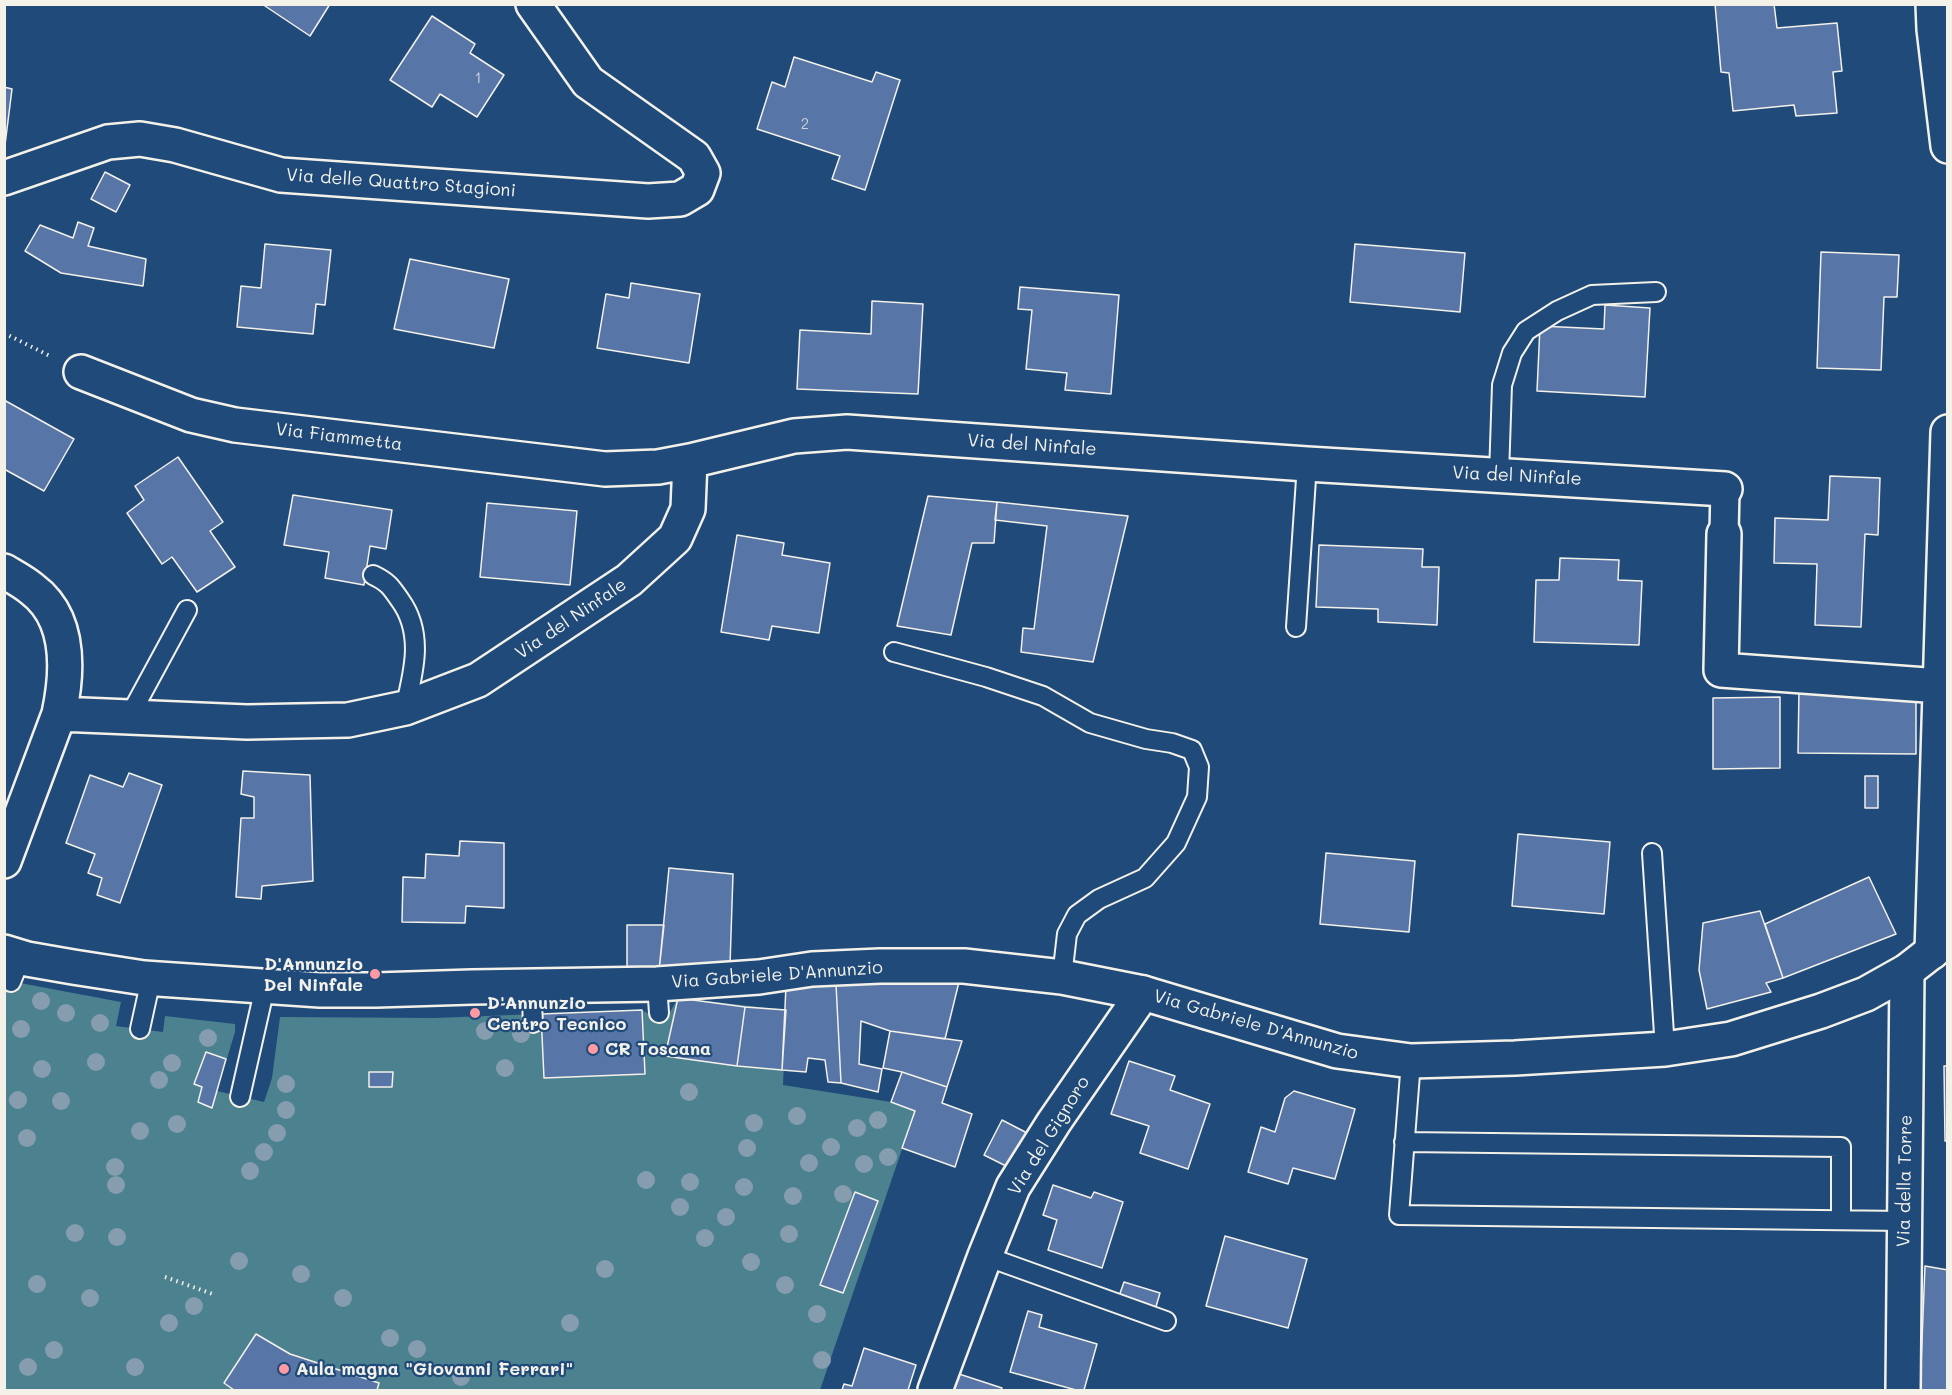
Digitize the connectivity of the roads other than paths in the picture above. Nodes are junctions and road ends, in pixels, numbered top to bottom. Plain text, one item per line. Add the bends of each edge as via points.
1 (533, 4) edge
2 (1933, 4) edge
3 (1947, 146) edge
4 (4, 177) edge
5 (1656, 292) dead end
6 (81, 372) road end
7 (1947, 432) edge
8 (690, 461) junction
9 (1307, 464) junction
10 (1499, 475) junction
11 (1725, 489) joint
12 (1724, 534) joint
13 (4, 571) edge
14 (373, 576) dead end
15 (187, 610) dead end
16 (1296, 627) dead end
17 (894, 652) dead end
18 (1940, 686) junction
19 (405, 708) junction
20 (59, 714) junction
21 (129, 717) junction
22 (1652, 853) dead end
23 (4, 861) edge
24 (1929, 954) edge
25 (12, 964) edge
26 (1062, 977) junction
27 (151, 979) junction
28 (531, 986) junction
29 (265, 987) junction
30 (1143, 993) junction
31 (533, 1023) dead end
32 (140, 1029) dead end
33 (1665, 1050) junction
34 (1411, 1061) junction
35 (240, 1097) dead end
36 (1404, 1142) junction
37 (1841, 1220) junction
38 (1904, 1221) junction
39 (985, 1256) junction
40 (1166, 1322) dead end
41 (935, 1390) edge
42 (1903, 1390) edge

1 - 4 street, Via delle Quattro Stagioni via 588,82 694,157 703,173 697,189 680,199 648,201 280,175 140,139 108,142
2 - 3 street
5 - 10 lane via 1592,295 1557,310 1526,332 1512,353 1502,385
6 - 8 street, Via Fiammetta via 192,415 234,425 605,470
7 - 18 street, Via della Torre
8 - 9 street, Via del Ninfale via 794,436 847,432
8 - 19 street, Via del Ninfale via 688,508 675,538 629,580 478,680
9 - 10 street, Via del Ninfale
9 - 16 lane
10 - 11 street, Via del Ninfale
11 - 12 street, Via del Ninfale
12 - 18 street, Via del Ninfale via 1721,670
13 - 20 street via 46,602 61,631 65,660
14 - 19 lane via 387,582 414,627 414,668
15 - 21 lane
17 - 26 lane via 1043,696 1090,723 1192,750 1199,767 1197,797 1176,843 1145,878 1099,899 1077,915 1067,934
18 - 24 street, Via della Torre
19 - 21 street, Via del Ninfale via 348,720 305,722
20 - 21 street, Via del Ninfale
20 - 23 street
22 - 33 lane
24 - 33 street, Via Gabriele D'Annunzio via 1866,994 1821,1011 1731,1039
24 - 38 street, Via della Torre
25 - 27 street, Via Gabriele D'Annunzio via 73,967
26 - 28 street, Via Gabriele D'Annunzio via 964,966 812,969 748,978 658,999
26 - 30 street, Via Gabriele D'Annunzio
27 - 29 street, Via Gabriele D'Annunzio
27 - 32 lane
28 - 29 street, Via Gabriele D'Annunzio via 376,990
28 - 31 lane
29 - 35 lane
30 - 34 street, Via Gabriele D'Annunzio via 1337,1051
30 - 39 street, Via del Gignoro via 1013,1187
33 - 34 street, Via Gabriele D'Annunzio
34 - 36 lane
36 - 37 lane via 1841,1147
36 - 37 lane via 1399,1215
37 - 38 lane
38 - 42 street, Via della Torre
39 - 40 lane
39 - 41 street, Via del Gignoro

